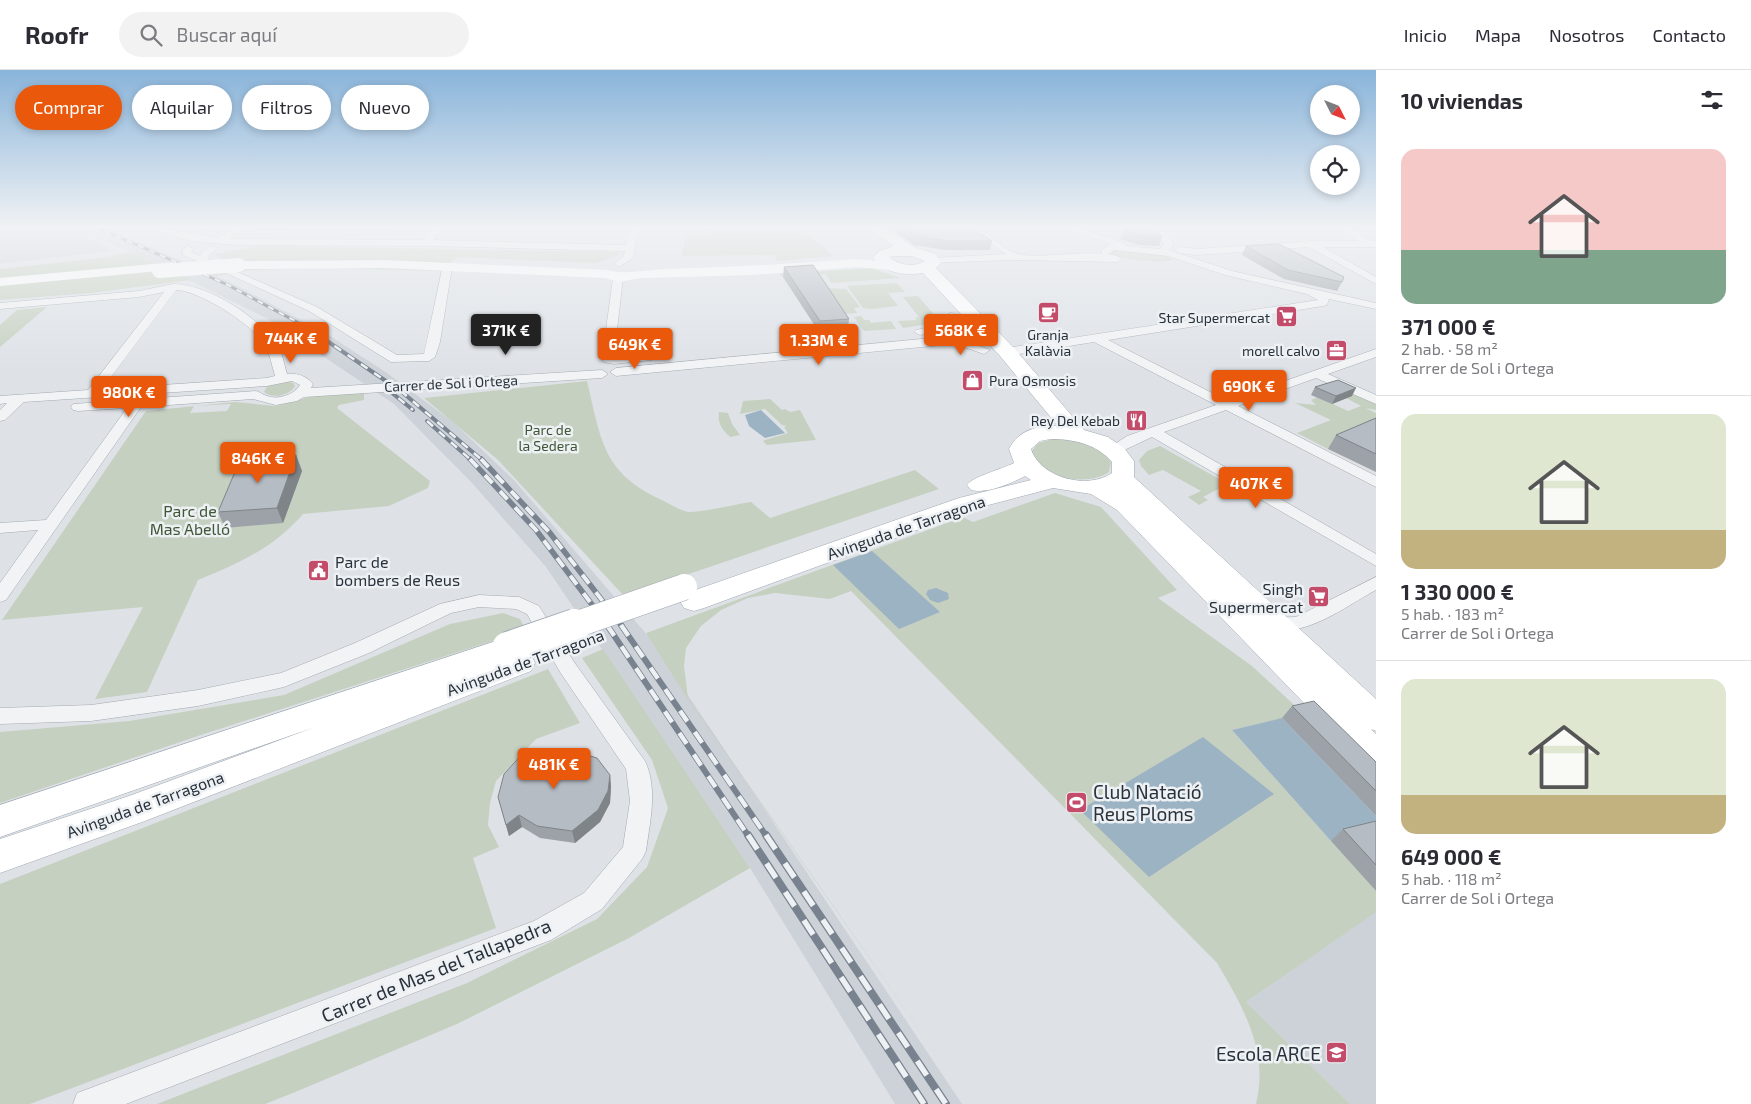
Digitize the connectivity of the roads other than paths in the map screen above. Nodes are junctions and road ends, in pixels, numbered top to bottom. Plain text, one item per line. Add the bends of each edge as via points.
1 (101, 274) edge
2 (118, 274) edge
3 (248, 274) edge
4 (446, 274) edge
5 (624, 274) edge
6 (913, 274) edge
7 (926, 274) edge
8 (1235, 274) edge
9 (1364, 274) edge
10 (1376, 281) edge
11 (0, 282) edge
12 (173, 286) junction
13 (0, 287) edge
14 (1310, 291) junction
15 (16, 305) junction
16 (0, 306) edge
17 (1376, 306) edge
18 (952, 316) junction
19 (0, 318) edge
20 (1097, 339) junction
21 (817, 345) junction
22 (984, 350) junction
23 (1006, 352) junction
24 (1372, 357) edge
25 (609, 363) junction
26 (1315, 374) junction
27 (282, 378) junction
28 (267, 382) junction
29 (304, 388) junction
30 (92, 394) junction
31 (256, 395) junction
32 (1376, 400) edge
33 (137, 403) junction
34 (1224, 406) junction
35 (1, 410) edge
36 (1152, 431) junction
37 (1038, 434) junction
38 (1076, 434) junction
39 (1113, 450) junction
40 (1027, 465) junction
41 (1054, 481) junction
42 (1376, 482) edge
43 (1124, 492) junction
44 (52, 524) junction
45 (0, 528) edge
46 (1376, 561) edge
47 (1376, 583) edge
48 (689, 594) junction
49 (0, 596) edge
50 (1274, 623) junction
51 (514, 655) junction
52 (0, 716) edge
53 (1376, 718) edge
54 (1376, 754) edge
55 (0, 821) edge
56 (0, 856) edge
57 (88, 1104) edge

1 - 11 main road
2 - 13 main road
3 - 4 street via 395,359 428,357 434,342
5 - 25 street
6 - 18 main road
7 - 23 main road
8 - 14 street
9 - 10 street
12 - 15 street via 138,294
12 - 27 street via 185,287 222,302 248,321 271,344
12 - 30 street
14 - 17 street
14 - 20 street via 1322,296 1324,303
15 - 16 street
15 - 19 street
18 - 21 street, Carrer de Sol i Ortega via 949,324 935,330
18 - 22 main road
20 - 23 street
20 - 34 street
21 - 22 street, Carrer de Sol i Ortega via 929,341 959,342
21 - 25 street, Carrer de Sol i Ortega
22 - 37 main road via 1037,415
23 - 38 main road
24 - 26 street
25 - 29 street, Carrer de Sol i Ortega
25 - 29 street, Carrer de Sol i Ortega via 590,368 602,374
26 - 32 street
26 - 34 street
27 - 28 street
27 - 29 street via 299,378
28 - 30 street
28 - 31 street via 255,391
29 - 31 street via 278,401 260,399
30 - 35 street via 21,398
31 - 33 street
33 - 35 street
33 - 44 street
34 - 36 street
34 - 42 street
36 - 39 street
36 - 46 street
37 - 38 main road
37 - 40 main road via 1020,446 1021,457
38 - 39 main road
39 - 43 main road via 1124,464
40 - 41 main road
40 - 48 main road, Avinguda de Tarragona via 1007,476
41 - 43 main road
41 - 48 main road, Avinguda de Tarragona via 968,503
43 - 50 main road
43 - 54 main road
44 - 45 street
44 - 49 street
47 - 50 street via 1299,623
48 - 51 main road, Avinguda de Tarragona
50 - 53 main road
51 - 55 main road, Avinguda de Tarragona
51 - 56 main road, Avinguda de Tarragona via 132,810
52 - 57 street, Carrer de Mas del Tallapedra via 91,713 198,698 284,680 446,608 479,601 519,603 533,610 567,667 637,767 641,801 634,850 593,901 542,931

